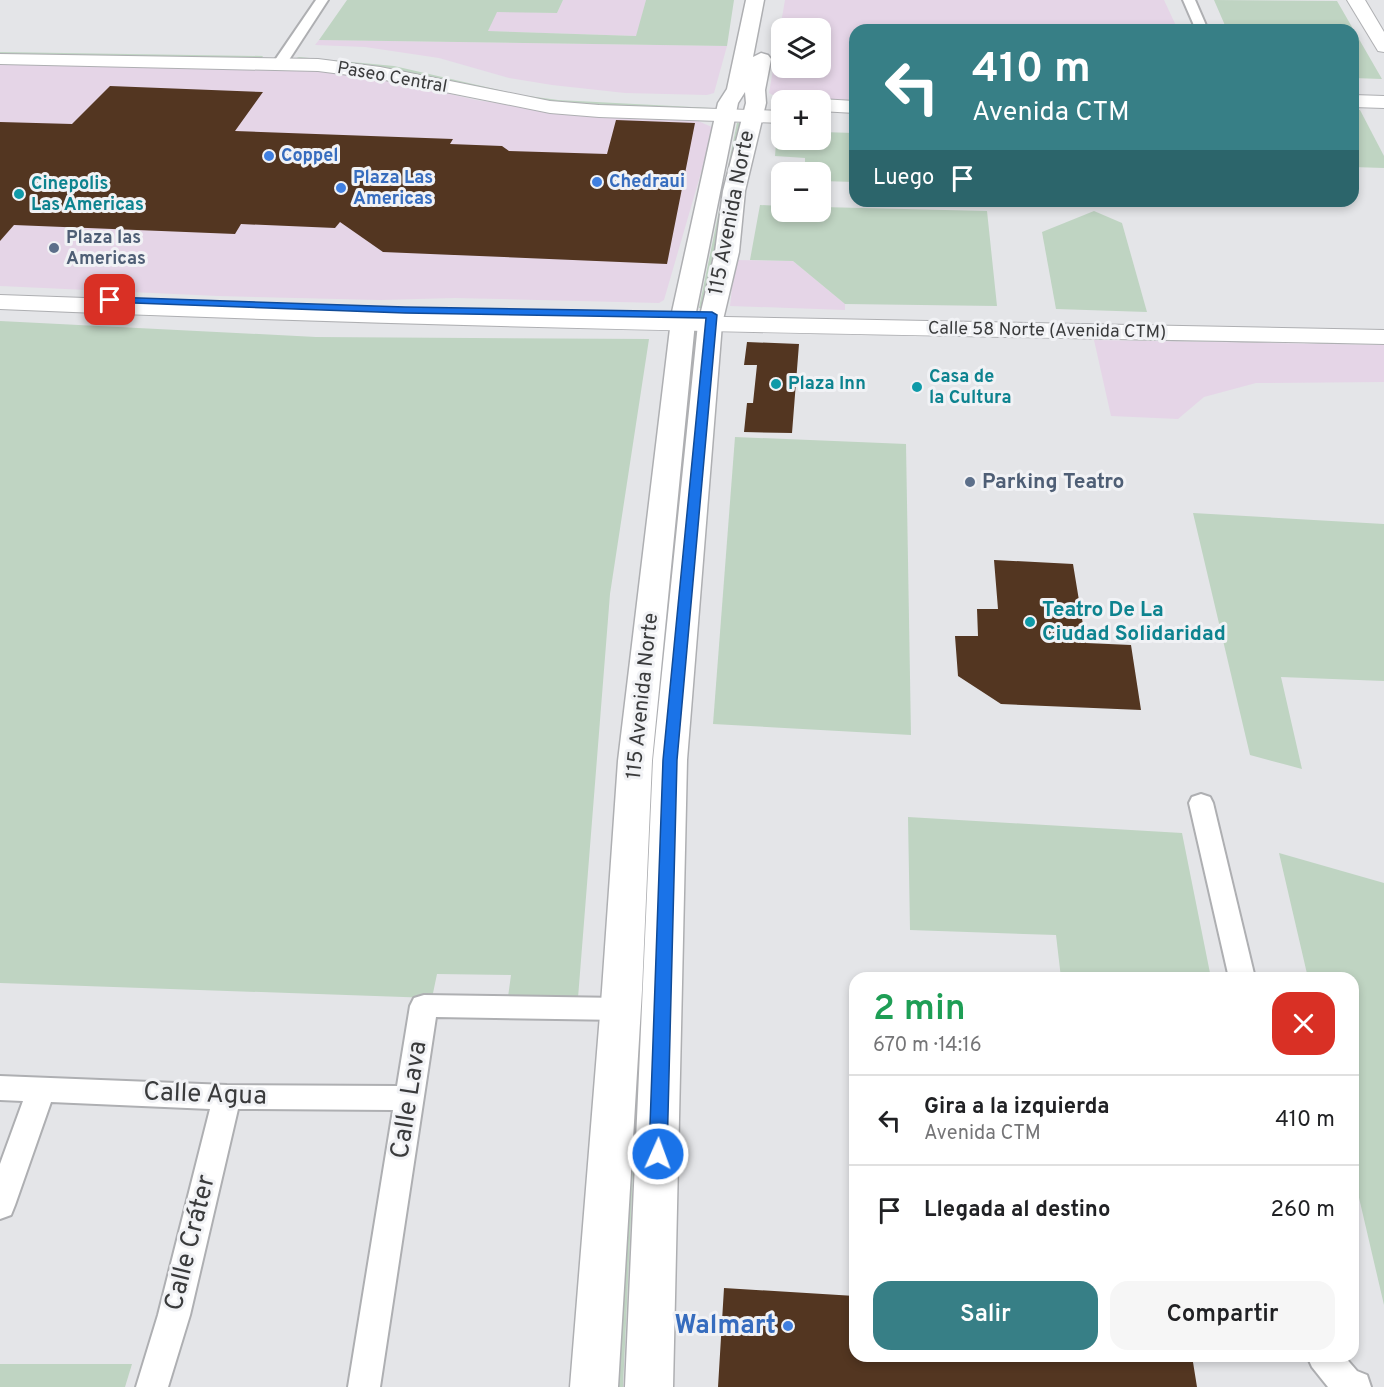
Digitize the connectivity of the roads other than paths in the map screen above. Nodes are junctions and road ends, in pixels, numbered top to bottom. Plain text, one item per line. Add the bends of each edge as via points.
1 (309, 0) edge
2 (322, 0) edge
3 (754, 0) edge
4 (772, 0) edge
5 (1189, 0) edge
6 (1356, 0) edge
7 (1373, 0) edge
8 (1384, 18) edge
9 (1199, 24) edge
10 (1384, 47) edge
11 (0, 48) edge
12 (277, 57) junction
13 (0, 59) edge
14 (1359, 89) edge
15 (1384, 90) edge
16 (1359, 101) edge
17 (1384, 102) edge
18 (771, 106) edge
19 (831, 106) edge
20 (849, 107) edge
21 (727, 109) junction
22 (753, 109) junction
23 (771, 114) edge
24 (831, 118) edge
25 (849, 119) edge
26 (0, 295) edge
27 (0, 302) edge
28 (697, 319) junction
29 (1384, 328) edge
30 (1384, 338) edge
31 (1201, 803) dead end
32 (1241, 972) edge
33 (621, 1009) junction
34 (0, 1088) edge
35 (42, 1089) junction
36 (227, 1097) junction
37 (411, 1098) junction
38 (0, 1205) edge
39 (1328, 1362) edge
40 (152, 1387) edge
41 (364, 1387) edge
42 (594, 1387) edge
43 (649, 1387) edge
44 (1355, 1387) edge

1 - 12 street
2 - 12 street
3 - 21 main road, 115 Avenida Norte via 737,89
4 - 22 main road, 115 Avenida Norte
5 - 9 street
6 - 10 main road
7 - 8 main road
11 - 12 main road, Paseo Central
12 - 13 main road, Paseo Central
12 - 21 main road, Paseo Central via 550,107
14 - 15 main road
16 - 17 main road
18 - 22 main road, Paseo Central
19 - 20 main road
21 - 22 main road, Paseo Central
21 - 28 main road, 115 Avenida Norte
22 - 23 main road, Paseo Central
22 - 28 main road, 115 Avenida Norte via 734,191 727,252
24 - 25 main road
26 - 28 main road
27 - 28 main road via 173,310
28 - 29 main road, Calle 58 Norte (Avenida CTM)
28 - 30 main road, Calle 58 Norte (Avenida CTM)
28 - 33 main road, 115 Avenida Norte via 635,760
28 - 43 main road, 115 Avenida Norte via 670,760
31 - 32 street
33 - 37 street, Calle Lava via 424,1006
33 - 42 main road, 115 Avenida Norte
34 - 35 street, Calle Agua
35 - 36 street, Calle Agua
35 - 38 street
36 - 37 street, Calle Agua
36 - 40 street, Calle Cráter via 174,1315
37 - 41 street, Calle Lava
39 - 44 street via 1345,1382

